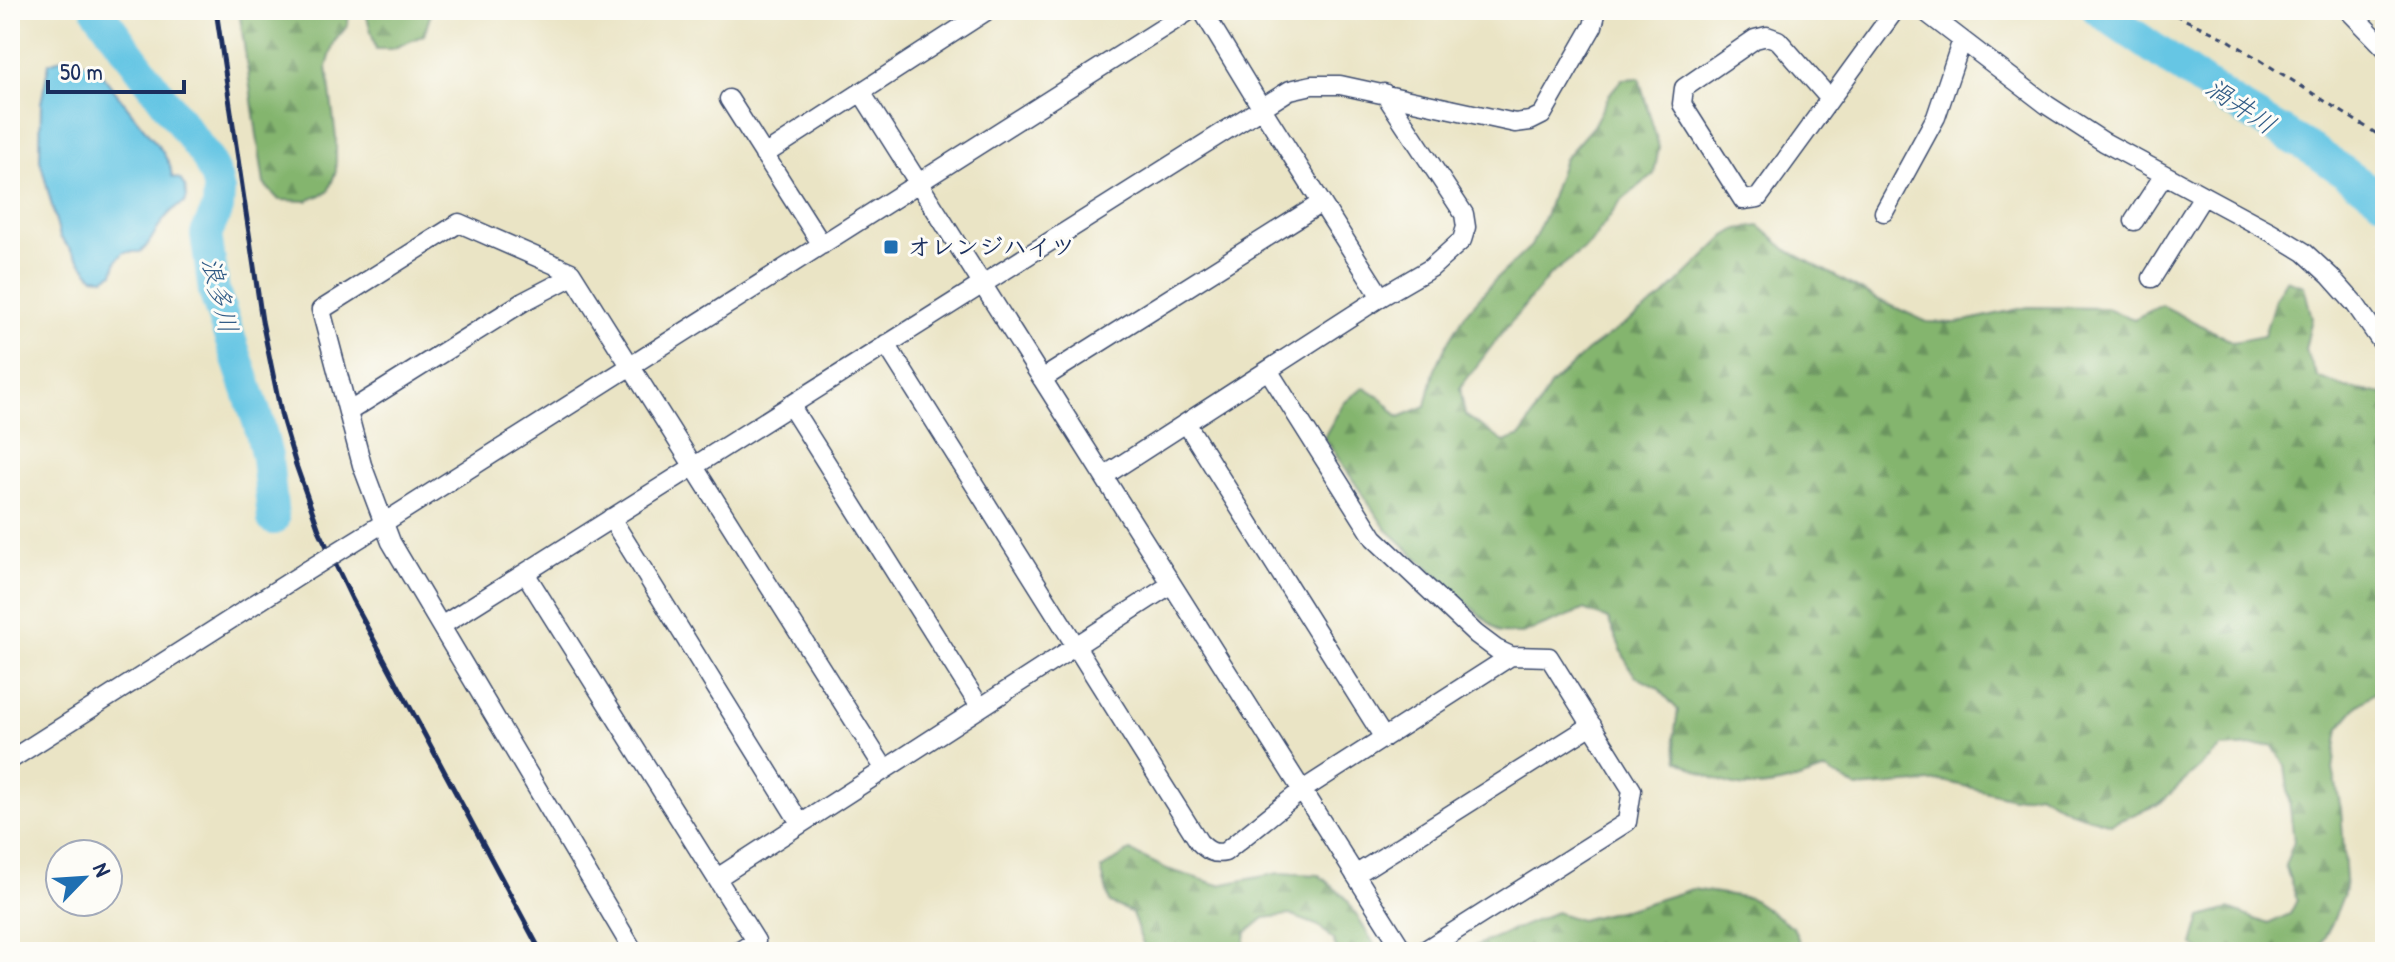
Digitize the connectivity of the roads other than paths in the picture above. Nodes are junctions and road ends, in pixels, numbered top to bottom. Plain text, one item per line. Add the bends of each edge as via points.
1 (988, 10) edge
2 (1191, 10) edge
3 (1202, 10) edge
4 (1597, 10) edge
5 (1895, 10) edge
6 (1923, 10) edge
7 (2348, 10) edge
8 (1962, 40) junction
9 (2385, 48) edge
10 (861, 92) junction
11 (1384, 93) junction
12 (729, 99) dead end
13 (1830, 99) junction
14 (1261, 107) junction
15 (764, 155) junction
16 (2164, 175) junction
17 (917, 184) junction
18 (2203, 196) junction
19 (1321, 203) junction
20 (1884, 212) dead end
21 (2134, 221) dead end
22 (822, 245) junction
23 (573, 276) junction
24 (2152, 278) dead end
25 (981, 284) junction
26 (1381, 297) junction
27 (886, 344) junction
28 (2385, 347) edge
29 (631, 366) junction
30 (1268, 370) junction
31 (1042, 379) junction
32 (790, 405) junction
33 (348, 412) junction
34 (1186, 423) junction
35 (695, 465) junction
36 (1104, 476) junction
37 (611, 518) junction
38 (383, 524) junction
39 (525, 573) junction
40 (1170, 585) junction
41 (441, 626) junction
42 (1074, 646) junction
43 (1511, 656) junction
44 (980, 707) junction
45 (1592, 725) junction
46 (1384, 738) junction
47 (10, 760) edge
48 (884, 768) junction
49 (1301, 791) junction
50 (800, 823) junction
51 (1355, 875) junction
52 (717, 878) junction
53 (634, 952) edge
54 (738, 952) edge
55 (1404, 952) edge
56 (1422, 952) edge

1 - 10 street
2 - 17 street
3 - 14 street
4 - 11 street via 1542,115 1530,121 1515,123
5 - 13 street
6 - 8 street
7 - 9 street
8 - 16 street via 2047,105
8 - 20 street via 1936,117
10 - 15 street
10 - 17 street
11 - 14 street via 1312,85 1290,90
11 - 26 street via 1464,214 1466,227 1462,240 1431,268
12 - 15 street
13 - 13 street via 1758,198 1743,200 1682,104 1684,88 1767,36 1778,40
14 - 19 street
14 - 25 street
15 - 22 street
16 - 18 street
16 - 21 street
17 - 22 street
17 - 25 street
18 - 24 street
18 - 28 street via 2304,252 2355,304
19 - 26 street
19 - 31 street
22 - 29 street
23 - 29 street
23 - 33 street
23 - 33 street via 459,223 321,310
25 - 27 street
25 - 31 street
26 - 30 street
27 - 32 street
27 - 42 street
29 - 35 street
29 - 38 street
30 - 34 street
30 - 43 street via 1374,538 1476,634
31 - 36 street
32 - 35 street
32 - 44 street
33 - 38 street
34 - 36 street
34 - 46 street
35 - 37 street
35 - 48 street
36 - 40 street
37 - 39 street
37 - 50 street
38 - 41 street
38 - 47 street, bridge
39 - 41 street
39 - 52 street
40 - 42 street
40 - 49 street
41 - 53 street
42 - 44 street
42 - 49 street via 1208,850 1225,852
43 - 45 street via 1549,657
43 - 46 street
44 - 48 street
45 - 51 street
45 - 56 street via 1632,790 1627,822
46 - 49 street
48 - 50 street
49 - 51 street
50 - 52 street
51 - 55 street
52 - 54 street via 756,941

